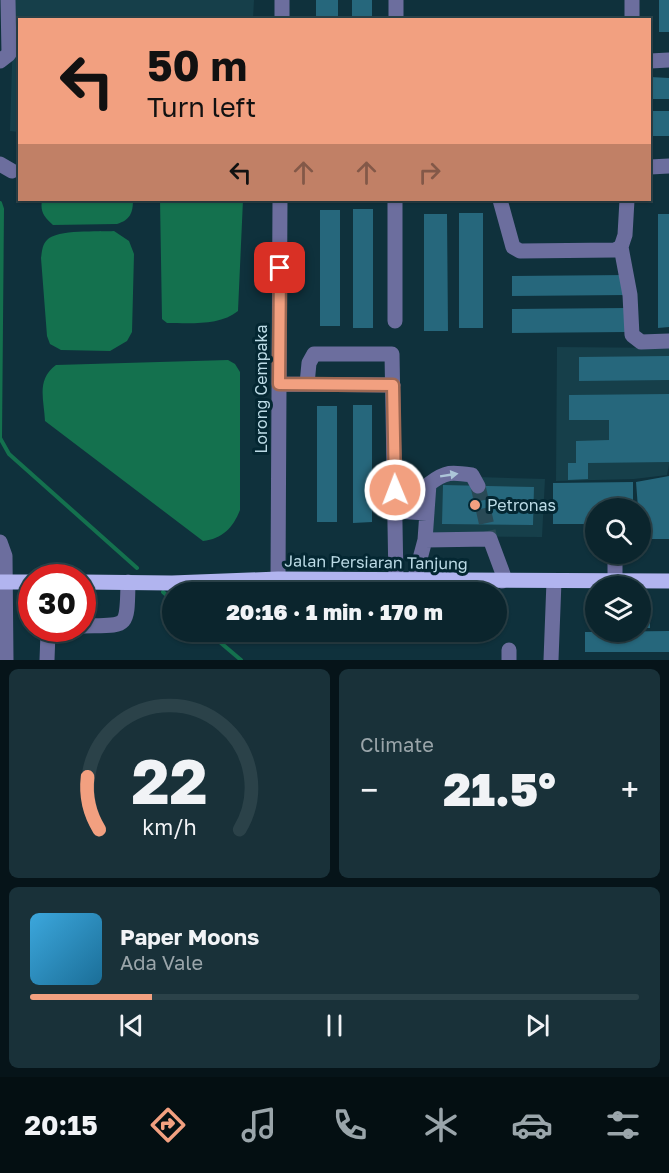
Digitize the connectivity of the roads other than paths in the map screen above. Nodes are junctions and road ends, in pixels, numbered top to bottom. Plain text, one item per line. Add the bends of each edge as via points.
1 (8, 0) edge
2 (282, 0) edge
3 (396, 0) edge
4 (632, 0) edge
5 (282, 18) edge
6 (396, 18) edge
7 (632, 18) edge
8 (669, 60) edge
9 (0, 61) edge
10 (651, 61) edge
11 (669, 166) edge
12 (651, 167) edge
13 (280, 201) edge
14 (395, 201) edge
15 (500, 201) edge
16 (627, 201) edge
17 (621, 247) junction
18 (395, 321) dead end
19 (669, 341) edge
20 (279, 384) junction
21 (307, 384) junction
22 (393, 385) junction
23 (478, 486) dead end
24 (395, 511) junction
25 (427, 513) junction
26 (425, 540) junction
27 (0, 542) edge
28 (278, 579) junction
29 (396, 580) junction
30 (414, 580) junction
31 (502, 581) junction
32 (554, 581) junction
33 (585, 581) edge
34 (651, 581) edge
35 (669, 581) edge
36 (3, 582) edge
37 (96, 582) edge
38 (128, 582) junction
39 (96, 626) edge
40 (47, 642) edge
41 (6, 660) edge
42 (46, 660) edge
43 (551, 660) edge

1 - 9 street via 9,54
2 - 5 street
3 - 6 street
4 - 7 street
8 - 10 street
11 - 12 street
13 - 20 street, Lorong Cempaka
14 - 18 street
15 - 17 street via 513,247 520,251
16 - 17 street via 626,235
17 - 19 street via 632,335 641,342
20 - 21 street
20 - 28 street, Lorong Cempaka
21 - 22 street
21 - 22 street via 314,354 392,354
22 - 24 street
25 -> 23 street via 429,484 443,474 472,475
24 - 25 street
24 - 29 street
25 - 26 street
26 - 30 street
26 - 31 street via 490,539
27 - 36 street via 5,556
28 - 29 main road, Jalan Persiaran Tanjung
28 - 38 main road, Jalan Persiaran Tanjung
29 - 30 main road, Jalan Persiaran Tanjung
30 - 31 main road, Jalan Persiaran Tanjung
31 - 32 main road, Jalan Persiaran Tanjung
32 - 33 main road, Jalan Persiaran Tanjung
32 - 43 street
34 - 35 main road, Jalan Persiaran Tanjung
36 - 41 street
37 - 38 main road, Jalan Persiaran Tanjung
38 - 39 street via 124,622 119,626
40 - 42 street

